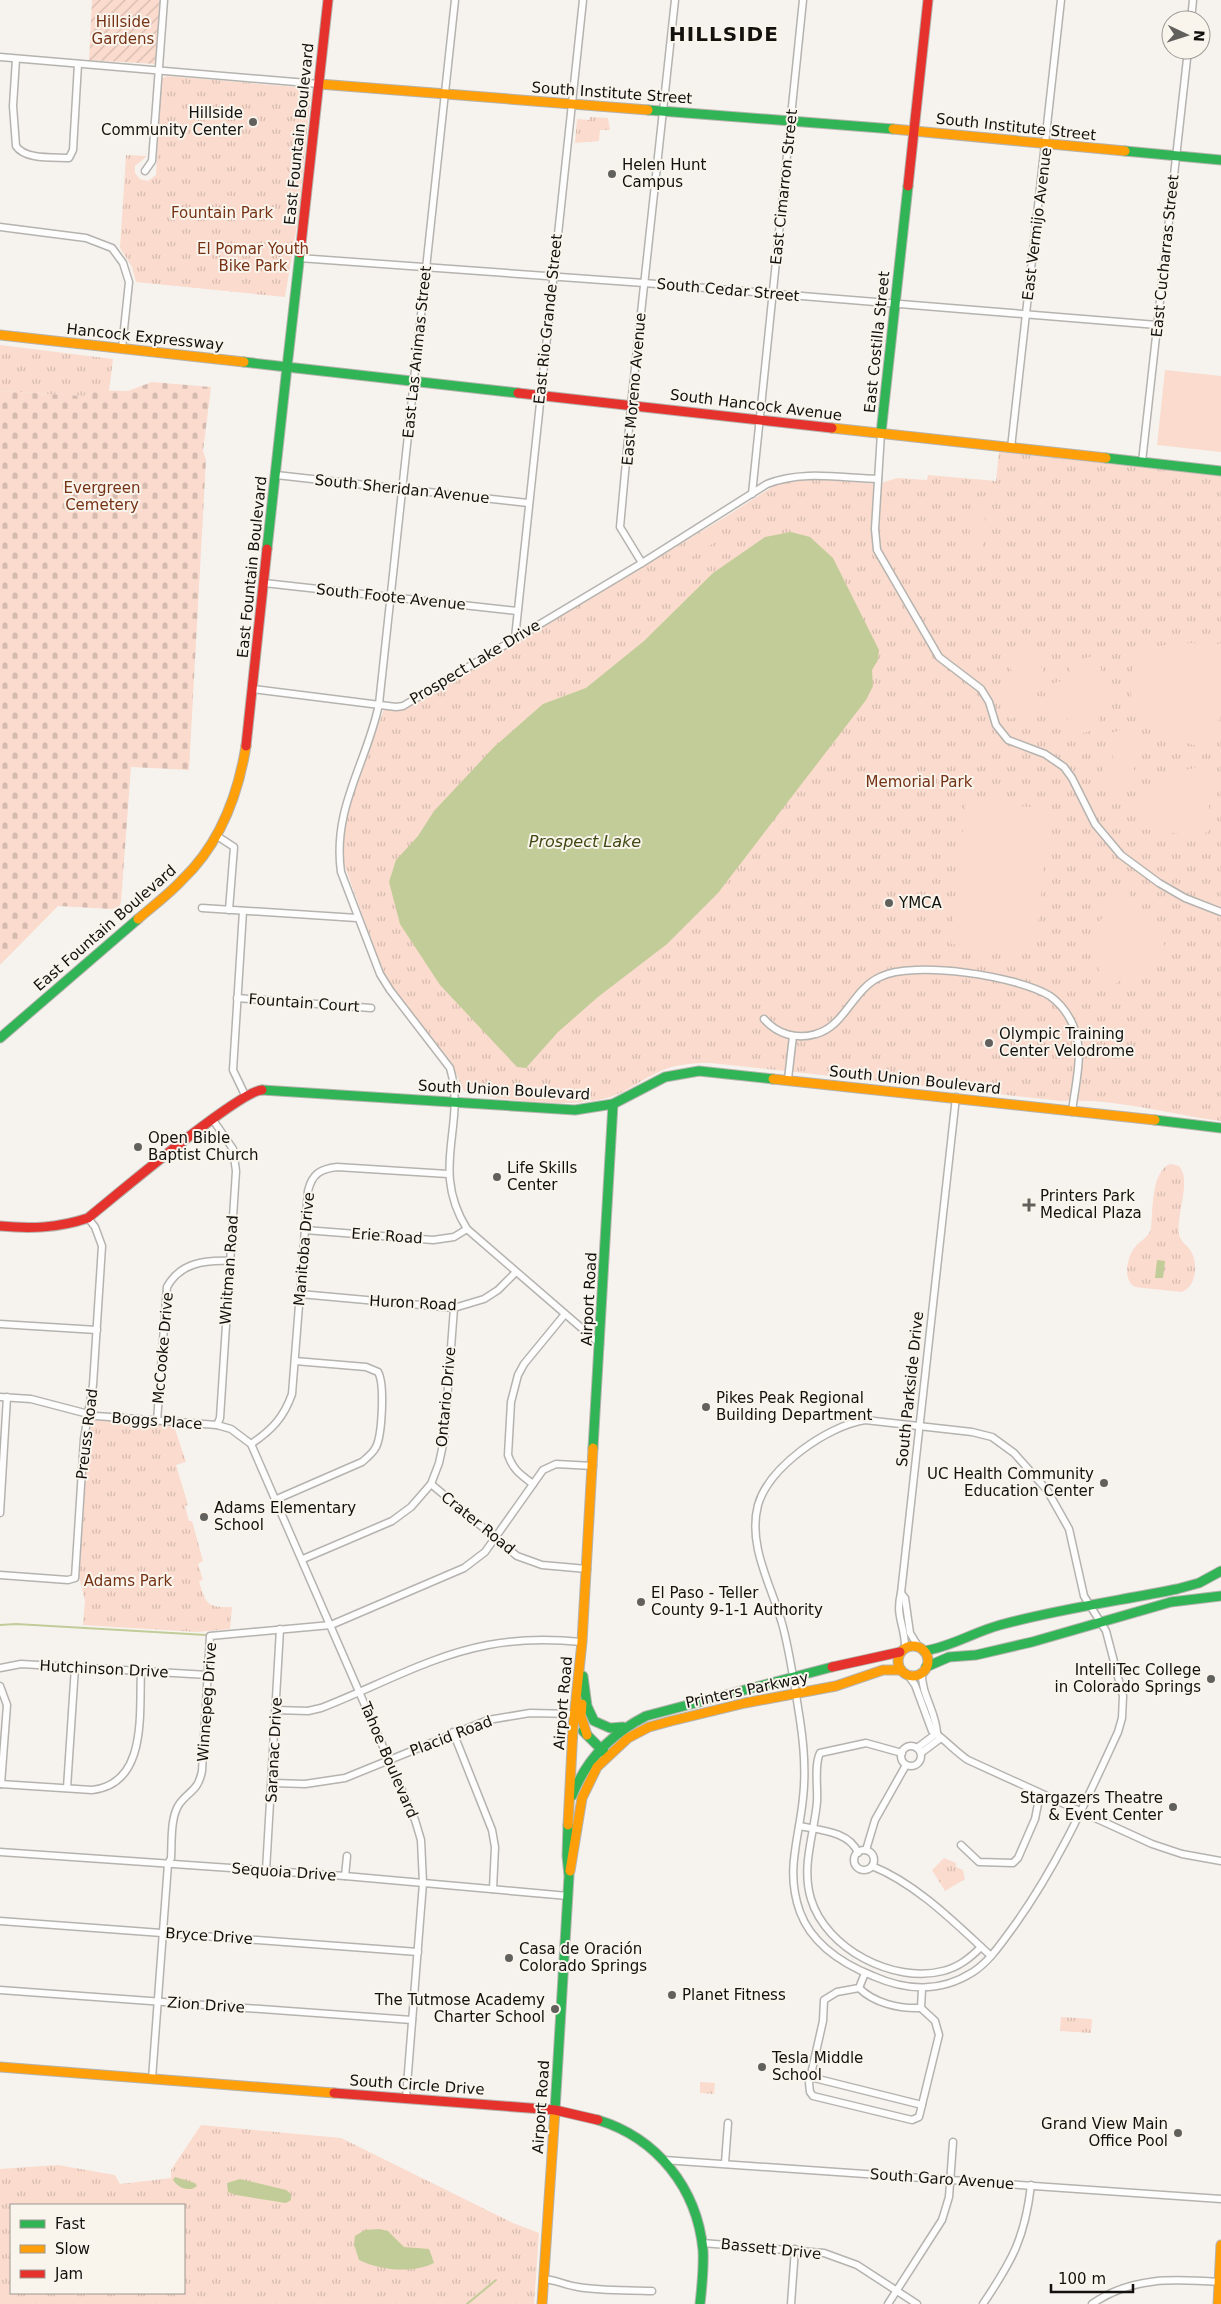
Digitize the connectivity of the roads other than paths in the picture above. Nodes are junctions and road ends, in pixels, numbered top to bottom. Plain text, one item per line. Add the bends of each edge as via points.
1 (164, 0) edge
2 (328, 0) edge
3 (455, 0) edge
4 (583, 0) edge
5 (675, 0) edge
6 (803, 0) edge
7 (928, 0) edge
8 (1061, 0) edge
9 (0, 57) edge
10 (16, 59) junction
11 (1187, 60) edge
12 (78, 64) junction
13 (158, 70) junction
14 (319, 84) junction
15 (445, 94) junction
16 (572, 104) junction
17 (663, 111) junction
18 (790, 120) junction
19 (914, 131) junction
20 (1046, 144) junction
21 (1176, 156) junction
22 (1221, 160) edge
23 (145, 171) dead end
24 (0, 227) edge
25 (299, 258) junction
26 (426, 266) junction
27 (552, 276) junction
28 (644, 282) junction
29 (773, 293) junction
30 (895, 303) junction
31 (1026, 314) junction
32 (1157, 325) junction
33 (0, 335) edge
34 (122, 348) junction
35 (287, 367) junction
36 (414, 381) junction
37 (539, 394) junction
38 (631, 404) junction
39 (760, 420) junction
40 (881, 433) junction
41 (1012, 448) junction
42 (1142, 462) junction
43 (1221, 471) edge
44 (276, 475) junction
45 (878, 479) junction
46 (402, 489) junction
47 (752, 494) junction
48 (528, 502) junction
49 (642, 563) junction
50 (264, 583) junction
51 (391, 597) junction
52 (517, 611) junction
53 (515, 638) junction
54 (253, 689) junction
55 (379, 704) junction
56 (217, 836) junction
57 (202, 908) dead end
58 (229, 910) junction
59 (243, 911) junction
60 (1221, 912) edge
61 (358, 918) junction
62 (237, 998) junction
63 (371, 1008) dead end
64 (764, 1019) dead end
65 (794, 1036) junction
66 (0, 1038) edge
67 (788, 1079) junction
68 (245, 1095) junction
69 (956, 1098) junction
70 (454, 1102) junction
71 (613, 1104) junction
72 (1072, 1112) junction
73 (213, 1120) junction
74 (1221, 1128) edge
75 (448, 1174) junction
76 (88, 1218) junction
77 (0, 1226) edge
78 (467, 1229) junction
79 (305, 1230) junction
80 (230, 1261) junction
81 (516, 1272) junction
82 (300, 1294) junction
83 (454, 1308) junction
84 (565, 1314) junction
85 (0, 1324) edge
86 (97, 1330) junction
87 (600, 1344) junction
88 (295, 1361) junction
89 (4, 1397) edge
90 (89, 1414) junction
91 (157, 1421) junction
92 (217, 1425) junction
93 (920, 1426) junction
94 (251, 1444) junction
95 (593, 1466) junction
96 (431, 1484) junction
97 (533, 1484) junction
98 (277, 1499) junction
99 (0, 1513) edge
100 (495, 1538) junction
101 (303, 1559) junction
102 (587, 1569) junction
103 (1221, 1572) edge
104 (0, 1575) edge
105 (1221, 1581) edge
106 (1199, 1583) junction
107 (901, 1593) junction
108 (1084, 1596) junction
109 (1221, 1596) edge
110 (1090, 1606) junction
111 (1075, 1609) junction
112 (1101, 1622) junction
113 (331, 1625) junction
114 (280, 1629) junction
115 (582, 1642) junction
116 (921, 1649) junction
117 (902, 1650) junction
118 (581, 1658) junction
119 (75, 1667) junction
120 (0, 1668) edge
121 (924, 1670) junction
122 (141, 1671) junction
123 (904, 1672) junction
124 (208, 1675) junction
125 (794, 1678) junction
126 (583, 1681) junction
127 (0, 1686) edge
128 (360, 1692) junction
129 (796, 1692) junction
130 (276, 1710) junction
131 (574, 1717) junction
132 (624, 1727) junction
133 (453, 1732) junction
134 (587, 1735) junction
135 (939, 1736) junction
136 (600, 1748) junction
137 (919, 1750) junction
138 (902, 1753) junction
139 (608, 1756) junction
140 (389, 1761) junction
141 (906, 1765) junction
142 (273, 1783) junction
143 (1, 1784) edge
144 (112, 1785) junction
145 (67, 1788) junction
146 (116, 1791) dead end
147 (193, 1791) junction
148 (1040, 1794) junction
149 (200, 1798) dead end
150 (569, 1808) junction
151 (1081, 1812) junction
152 (799, 1826) junction
153 (813, 1829) junction
154 (962, 1845) dead end
155 (866, 1850) junction
156 (0, 1852) edge
157 (858, 1853) junction
158 (346, 1856) dead end
159 (1221, 1861) edge
160 (168, 1864) junction
161 (872, 1866) junction
162 (266, 1871) junction
163 (345, 1876) junction
164 (569, 1876) junction
165 (423, 1883) junction
166 (493, 1890) junction
167 (568, 1896) junction
168 (0, 1920) edge
169 (163, 1933) junction
170 (981, 1947) junction
171 (418, 1952) junction
172 (992, 1956) junction
173 (865, 1973) junction
174 (859, 1988) junction
175 (922, 1988) junction
176 (0, 1990) edge
177 (158, 2002) junction
178 (921, 2008) junction
179 (412, 2020) junction
180 (0, 2067) edge
181 (810, 2077) junction
182 (152, 2079) junction
183 (406, 2098) junction
184 (922, 2105) junction
185 (555, 2110) junction
186 (728, 2123) dead end
187 (953, 2142) dead end
188 (664, 2160) junction
189 (725, 2163) junction
190 (950, 2179) junction
191 (1031, 2185) junction
192 (1221, 2199) edge
193 (702, 2243) junction
194 (1221, 2245) edge
195 (795, 2249) junction
196 (544, 2279) junction
197 (1220, 2282) edge
198 (896, 2290) junction
199 (652, 2291) dead end
200 (542, 2304) edge
201 (700, 2304) edge
202 (791, 2304) edge
203 (888, 2304) edge
204 (917, 2304) edge
205 (983, 2304) edge
206 (1092, 2304) edge
207 (1218, 2304) edge

1 - 13 street
2 - 14 main road, East Fountain Boulevard
3 - 15 street, East Las Animas Street
4 - 16 street, East Rio Grande Street
5 - 17 street, East Moreno Avenue
6 - 18 street, East Cimarron Street
7 - 19 main road, East Costilla Street
8 - 20 street, East Vermijo Avenue
9 - 10 street, South Institute Street
10 - 12 street, South Institute Street
10 - 12 street via 13,106 16,146 19,151 30,155 69,158 73,150
11 - 21 street, East Cucharras Street
12 - 13 street, South Institute Street
13 - 14 street, South Institute Street
13 - 23 street via 152,161
14 - 15 main road, South Institute Street
14 - 25 main road, East Fountain Boulevard
15 - 16 main road, South Institute Street
15 - 26 street, East Las Animas Street
16 - 17 main road, South Institute Street
16 - 27 street, East Rio Grande Street
17 - 18 main road, South Institute Street
17 - 28 street, East Moreno Avenue
18 - 19 main road, South Institute Street
18 - 29 street, East Cimarron Street
19 - 20 main road, South Institute Street
19 - 30 main road, East Costilla Street
20 - 21 main road, South Institute Street
20 - 31 street, East Vermijo Avenue
21 - 22 main road, South Institute Street
21 - 32 street, East Cucharras Street
24 - 34 street via 86,238 105,244 118,255 129,282
25 - 26 street, South Cedar Street
25 - 35 main road, East Fountain Boulevard
26 - 27 street, South Cedar Street
26 - 36 street, East Las Animas Street
27 - 28 street, South Cedar Street
27 - 37 street, East Rio Grande Street
28 - 29 street, South Cedar Street
28 - 38 street, East Moreno Avenue
29 - 30 street, South Cedar Street
29 - 39 street, East Cimarron Street
30 - 31 street, South Cedar Street
30 - 40 main road, East Costilla Street
31 - 32 street, South Cedar Street
31 - 41 street, East Vermijo Avenue
32 - 42 street, East Cucharras Street
33 - 34 main road, Hancock Expressway
34 - 35 main road, Hancock Expressway
35 - 36 main road, South Hancock Avenue
35 - 44 main road, East Fountain Boulevard
36 - 37 main road, South Hancock Avenue
36 - 46 street, East Las Animas Street
37 - 38 main road, South Hancock Avenue
37 - 48 street, East Rio Grande Street
38 - 39 main road, South Hancock Avenue
38 - 49 street, East Moreno Avenue via 620,527
39 - 40 main road, South Hancock Avenue
39 - 47 street, East Cimarron Street
40 - 41 main road, South Hancock Avenue
40 - 45 street, East Costilla Street
41 - 42 main road, South Hancock Avenue
42 - 43 main road, South Hancock Avenue
44 - 46 street, South Sheridan Avenue
44 - 50 main road, East Fountain Boulevard
45 - 47 street, Prospect Lake Drive via 794,476 767,484
45 - 60 street, East Costilla Street via 877,550 935,651 981,690 989,702 996,725 1008,740 1045,754 1064,767 1095,824 1121,856 1166,887
46 - 48 street, South Sheridan Avenue
46 - 51 street, East Las Animas Street
47 - 49 street, Prospect Lake Drive
48 - 52 street, East Rio Grande Street
49 - 53 street, Prospect Lake Drive
50 - 51 street, South Foote Avenue
50 - 54 main road, East Fountain Boulevard
51 - 52 street, South Foote Avenue
51 - 55 street, East Las Animas Street
52 - 53 street, East Rio Grande Street
53 - 55 street, Prospect Lake Drive via 408,703 396,706
54 - 55 street, Prospect Lake Drive
54 - 56 main road, East Fountain Boulevard via 240,779
55 - 61 street via 373,734 345,804 338,842 340,872
56 - 58 street via 234,847
56 - 66 main road, East Fountain Boulevard via 183,880
57 - 58 street
58 - 59 street
59 - 61 street
59 - 62 street
61 - 70 street via 385,983 450,1068
62 - 63 street, Fountain Court
62 - 68 street via 233,1070
64 - 65 street via 779,1031
65 - 67 street
65 - 72 street via 810,1036 826,1030 873,980 896,970 923,970 1016,982 1055,1000 1074,1026 1079,1049
67 - 69 main road, South Union Boulevard
67 - 71 main road, South Union Boulevard via 691,1071 665,1077
68 - 70 main road, South Union Boulevard via 256,1090 274,1089
68 - 73 main road, South Union Boulevard
69 - 72 main road, South Union Boulevard
69 - 93 street, South Parkside Drive
70 - 71 main road, South Union Boulevard via 575,1110
70 - 75 street
71 - 87 main road, Airport Road
72 - 74 main road, South Union Boulevard
73 - 76 main road, South Union Boulevard
73 - 80 street, Whitman Road via 226,1136 235,1159
75 - 78 street via 453,1202
75 - 79 street, Manitoba Drive via 325,1168 310,1180
76 - 77 main road, South Union Boulevard via 65,1227 45,1229
76 - 86 street, Preuss Road via 96,1227 102,1246
78 - 79 street, Erie Road via 454,1237 433,1240
78 - 81 street
79 - 82 street, Manitoba Drive
80 - 91 street, McCooke Drive via 211,1260 188,1266 178,1272 167,1287
80 - 92 street, Whitman Road
81 - 83 street, Huron Road via 484,1299
81 - 84 street
82 - 83 street, Huron Road
82 - 88 street, Manitoba Drive
83 - 96 street, Ontario Drive via 444,1440
84 - 87 street
84 - 97 street via 524,1364 514,1388 508,1455 518,1474
85 - 86 street
86 - 90 street, Preuss Road
87 - 95 main road, Airport Road
88 - 94 street, Manitoba Drive via 292,1394 287,1408 274,1427
88 - 98 street via 366,1366 378,1372 382,1383 378,1440 370,1456 362,1462
89 - 90 street, Boggs Place via 31,1399
89 - 99 street
90 - 91 street, Boggs Place
90 - 104 street, Preuss Road via 84,1439 75,1578
91 - 92 street, Boggs Place
92 - 94 street, Boggs Place via 231,1429
93 - 107 street, South Parkside Drive
93 - 108 street via 980,1433 998,1440 1014,1453 1047,1490 1064,1518 1073,1543
93 - 125 street via 865,1420 835,1429 783,1466 762,1496 756,1518 756,1540 782,1624
94 - 98 street, Tahoe Boulevard
95 - 97 street, Winnepeg Drive via 556,1464 543,1470
95 - 102 main road, Airport Road
96 - 100 street, Crater Road
96 - 101 street, Ontario Drive via 411,1507 392,1521
97 - 100 street, Winnepeg Drive
98 - 101 street, Tahoe Boulevard
100 - 102 street, Crater Road via 528,1562
100 - 113 street, Winnepeg Drive via 485,1552 464,1568
101 - 113 street, Tahoe Boulevard
102 - 115 main road, Airport Road
103 - 106 main road
105 - 106 main road
106 - 110 main road
107 - 116 street via 905,1598 910,1633
107 - 117 street, South Parkside Drive via 899,1618 905,1632
108 - 110 street
108 - 111 street
109 - 112 main road via 1171,1602
110 - 111 main road
110 - 112 street
111 - 116 main road via 1000,1624 938,1650
112 - 121 main road via 976,1655 949,1657
112 - 151 street via 1122,1690 1122,1718
113 - 114 street, Winnepeg Drive
113 - 128 street, Tahoe Boulevard
114 - 124 street, Winnepeg Drive via 210,1636
114 - 130 street, Saranac Drive
115 - 118 main road, Airport Road
115 - 128 street via 524,1640 486,1645 444,1656
116 - 117 main road
116 - 121 main road via 928,1660
117 - 123 main road, South Parkside Drive via 897,1658
117 - 125 main road, Printers Parkway
118 - 126 main road
118 - 131 main road, Airport Road
119 - 120 street, Hutchinson Drive via 16,1664
119 - 122 street, Hutchinson Drive
119 - 145 street
121 - 123 main road
121 - 135 street via 922,1684
122 - 124 street, Hutchinson Drive
122 - 144 street via 136,1752 128,1769
123 - 129 main road, Printers Parkway via 883,1670 836,1686
123 - 135 street, South Parkside Drive via 915,1685 932,1731
124 - 147 street, Winnepeg Drive via 202,1771
125 - 129 street
125 - 132 main road, Printers Parkway via 660,1711
126 - 132 main road via 586,1706 594,1721 607,1728
126 - 134 main road via 582,1716
127 - 143 street via 7,1705
128 - 130 street via 314,1710
128 - 140 street, Tahoe Boulevard
129 - 139 main road, Printers Parkway via 658,1724 628,1738
129 - 152 street via 804,1760
130 - 142 street, Saranac Drive
131 - 133 street, Placid Road via 544,1712 509,1715
131 - 134 main road
131 - 150 main road, Airport Road
132 - 136 main road, Printers Parkway
133 - 140 street, Placid Road
133 - 166 street via 492,1830 495,1847
134 - 136 main road
135 - 137 street
135 - 148 street, South Parkside Drive via 968,1760
136 - 139 main road
136 - 150 main road, Printers Parkway via 582,1773
137 - 138 street via 906,1748
137 - 141 street via 921,1760 916,1765
138 - 141 street
138 - 153 street via 866,1743 820,1753
139 - 164 main road, Printers Parkway via 597,1767 582,1798
140 - 142 street, Placid Road via 326,1782
140 - 165 street, Tahoe Boulevard via 421,1840
141 - 155 street via 875,1820
142 - 162 street, Saranac Drive
143 - 145 street
144 - 145 street via 92,1790
144 - 146 street
147 - 149 street
147 - 160 street, Winnepeg Drive via 180,1802 176,1811
148 - 151 street, South Parkside Drive
148 - 154 street via 1035,1819 1013,1863 979,1862
150 - 164 main road, Airport Road
151 - 159 street, South Parkside Drive via 1170,1851
151 - 172 street via 1048,1876
152 - 153 street
152 - 173 street via 792,1871 802,1915 831,1953
153 - 157 street via 844,1838 856,1846
153 - 170 street via 806,1868 812,1901 824,1925 845,1946 886,1967 921,1974 951,1969
155 - 157 street
155 - 161 street via 874,1857
156 - 160 street, Sequoia Drive
157 - 161 street via 854,1861 859,1868 868,1870
158 - 163 street
160 - 162 street, Sequoia Drive
160 - 169 street, Winnepeg Drive
161 - 170 street via 919,1894
162 - 163 street, Sequoia Drive
163 - 165 street, Sequoia Drive
164 - 167 main road, Airport Road
165 - 166 street, Sequoia Drive
165 - 171 street, Tahoe Boulevard
166 - 167 street, Sequoia Drive
167 - 185 main road, Airport Road
168 - 169 street, Bryce Drive
169 - 171 street, Bryce Drive
169 - 177 street, Winnepeg Drive
170 - 172 street
171 - 179 street, Tahoe Boulevard
172 - 175 street via 959,1979 937,1987
173 - 174 street
173 - 175 street via 895,1985
174 - 178 street via 873,2000
174 - 181 street via 838,1992 824,2000 823,2021
175 - 178 street
176 - 177 street, Zion Drive
177 - 179 street, Zion Drive
177 - 182 street, Winnepeg Drive
178 - 184 street via 936,2021 939,2035
179 - 183 street, Tahoe Boulevard
180 - 182 main road, South Circle Drive
181 - 184 street
181 - 184 street via 813,2096 912,2120 919,2117
182 - 183 main road, South Circle Drive
183 - 185 main road, South Circle Drive
185 - 188 main road, South Circle Drive via 594,2117 627,2130 641,2138
185 - 196 main road, Airport Road
186 - 189 street
187 - 190 street
188 - 189 street, South Garo Avenue
188 - 193 main road, South Circle Drive via 688,2194
189 - 190 street, South Garo Avenue
190 - 191 street, South Garo Avenue
190 - 198 street via 942,2220
191 - 192 street, South Garo Avenue
191 - 205 street via 1020,2242
193 - 195 street, Bassett Drive
193 - 201 main road, South Circle Drive
194 - 197 main road
195 - 198 street, Bassett Drive via 847,2260
195 - 202 street
196 - 199 street via 577,2287
196 - 200 main road, Airport Road
197 - 206 street via 1141,2282 1115,2290
197 - 207 main road
198 - 203 street
198 - 204 street, Bassett Drive

